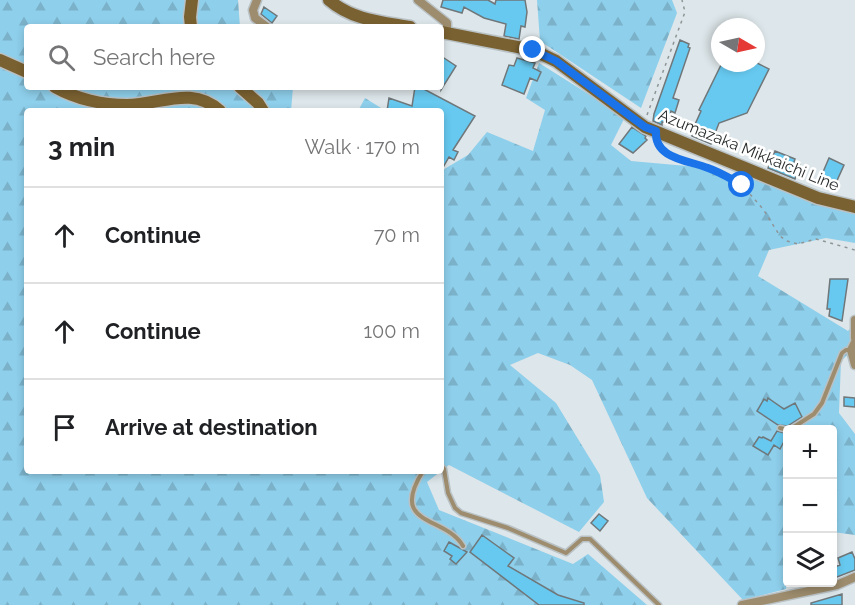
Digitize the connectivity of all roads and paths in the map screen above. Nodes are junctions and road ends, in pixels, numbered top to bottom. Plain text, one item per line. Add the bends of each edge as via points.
1 (192, 0) edge
2 (257, 0) edge
3 (329, 0) edge
4 (418, 0) edge
5 (682, 0) edge
6 (191, 24) edge
7 (263, 24) edge
8 (392, 24) edge
9 (444, 33) edge
10 (0, 60) edge
11 (24, 71) edge
12 (61, 90) edge
13 (243, 90) edge
14 (216, 108) edge
15 (261, 108) edge
16 (651, 129) junction
17 (855, 207) edge
18 (855, 250) edge
19 (855, 320) edge
20 (854, 343) edge
21 (855, 365) edge
22 (796, 425) edge
23 (780, 428) dead end
24 (783, 429) edge
25 (444, 469) edge
26 (421, 474) edge
27 (463, 546) dead end
28 (855, 577) edge
29 (659, 605) edge
30 (741, 605) edge

1 - 6 main road
2 - 7 street via 253,10 255,18
3 - 8 main road via 341,10
4 - 9 street via 447,23
5 - 16 path via 685,12 648,114
9 - 16 main road, Azumazaka Mikkaichi Line via 533,50 556,61
10 - 11 main road
12 - 14 main road via 76,97 118,105 194,97
13 - 15 main road
16 - 17 main road, Azumazaka Mikkaichi Line via 818,198
16 - 18 path via 661,149 670,156 709,168 742,185 787,241 798,244 816,239
19 - 20 street
20 - 21 street
20 - 22 lane via 842,353 822,403 814,414
23 - 24 lane
25 - 29 lane via 448,493 461,513 566,553 582,539 590,539
26 - 27 lane via 411,503 414,511 457,537
28 - 30 street via 837,585

